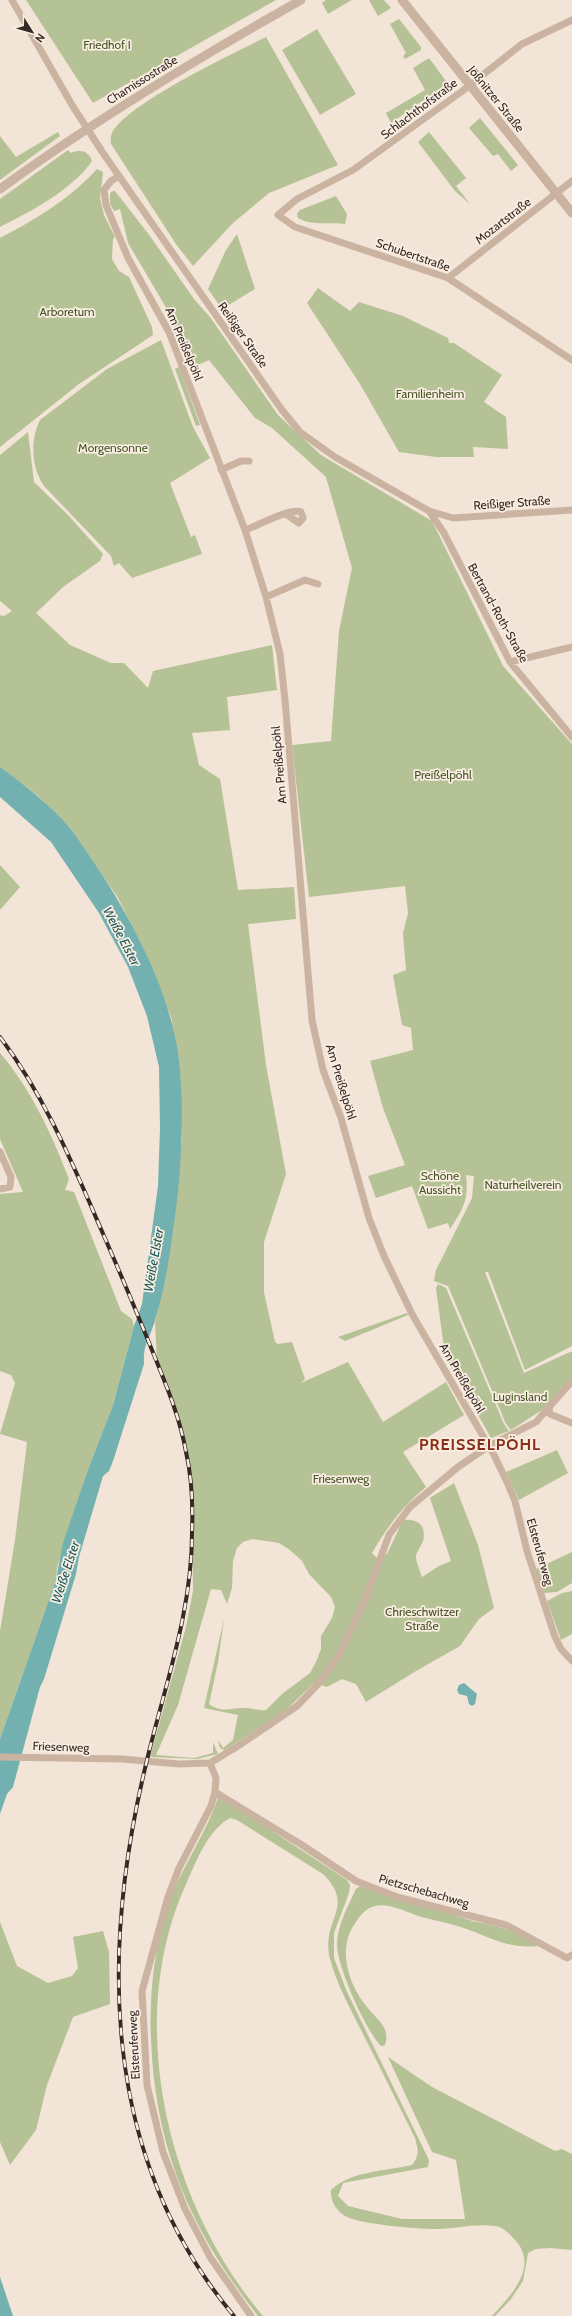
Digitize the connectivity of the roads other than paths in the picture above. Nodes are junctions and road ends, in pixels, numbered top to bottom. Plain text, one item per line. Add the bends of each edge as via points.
1 (12, 0) edge
2 (301, 0) edge
3 (402, 0) edge
4 (572, 20) edge
5 (469, 85) junction
6 (87, 128) junction
7 (119, 176) junction
8 (572, 181) edge
9 (0, 189) edge
10 (556, 193) junction
11 (572, 213) edge
12 (278, 214) joint
13 (448, 278) junction
14 (572, 360) edge
15 (249, 461) dead end
16 (221, 470) junction
17 (572, 510) edge
18 (430, 511) junction
19 (286, 514) dead end
20 (245, 530) junction
21 (318, 584) dead end
22 (266, 597) junction
23 (572, 647) edge
24 (510, 662) junction
25 (572, 738) edge
26 (0, 1152) edge
27 (0, 1188) edge
28 (572, 1381) edge
29 (552, 1402) junction
30 (572, 1423) edge
31 (489, 1446) junction
32 (572, 1661) edge
33 (0, 1757) edge
34 (210, 1763) junction
35 (215, 1792) junction
36 (572, 1955) edge
37 (251, 2316) edge

1 - 6 street, Reißiger Straße
2 - 6 street, Chamissostraße via 162,80
3 - 5 street, Jößnitzer Straße
4 - 5 street, Schlachthofstraße via 522,44
5 - 10 street, Jößnitzer Straße
5 - 12 street, Schlachthofstraße via 353,170 297,199
6 - 7 street, Reißiger Straße
6 - 9 street, Chamissostraße
7 - 16 street, Am Preißelpöhl via 104,190 106,205 128,258 169,332
7 - 18 street, Reißiger Straße via 300,432 334,457
8 - 10 street, Mozartstraße
10 - 11 street, Jößnitzer Straße
10 - 13 street, Mozartstraße
12 - 13 street, Schubertstraße via 295,227
13 - 14 street, Schubertstraße
15 - 16 street via 241,461
16 - 20 street, Am Preißelpöhl
17 - 18 street, Reißiger Straße via 453,518
18 - 24 street, Bertrand-Roth-Straße via 444,533
19 - 20 street
20 - 22 street, Am Preißelpöhl
21 - 22 street via 305,580
22 - 31 street, Am Preißelpöhl via 280,654 312,1020 323,1070 341,1118 369,1218 384,1256 412,1314
23 - 24 street
24 - 25 street, Bertrand-Roth-Straße
26 - 27 street via 11,1177 10,1187
28 - 29 street
29 - 30 street via 550,1414
29 - 31 street via 536,1422
31 - 32 street, Elsteruferweg via 515,1501 527,1551 555,1637 561,1649
31 - 34 street via 426,1492 397,1522 389,1535 364,1602 342,1649 318,1684 297,1706
33 - 34 street, Friesenweg via 122,1759 163,1764
34 - 35 street, Elsteruferweg via 216,1778
35 - 36 street, Pietzschebachweg via 308,1848 356,1881 396,1897 506,1925 567,1958
35 - 37 street, Elsteruferweg via 211,1806 179,1868 168,1897 142,1991 147,2085 164,2152 185,2209 210,2257

